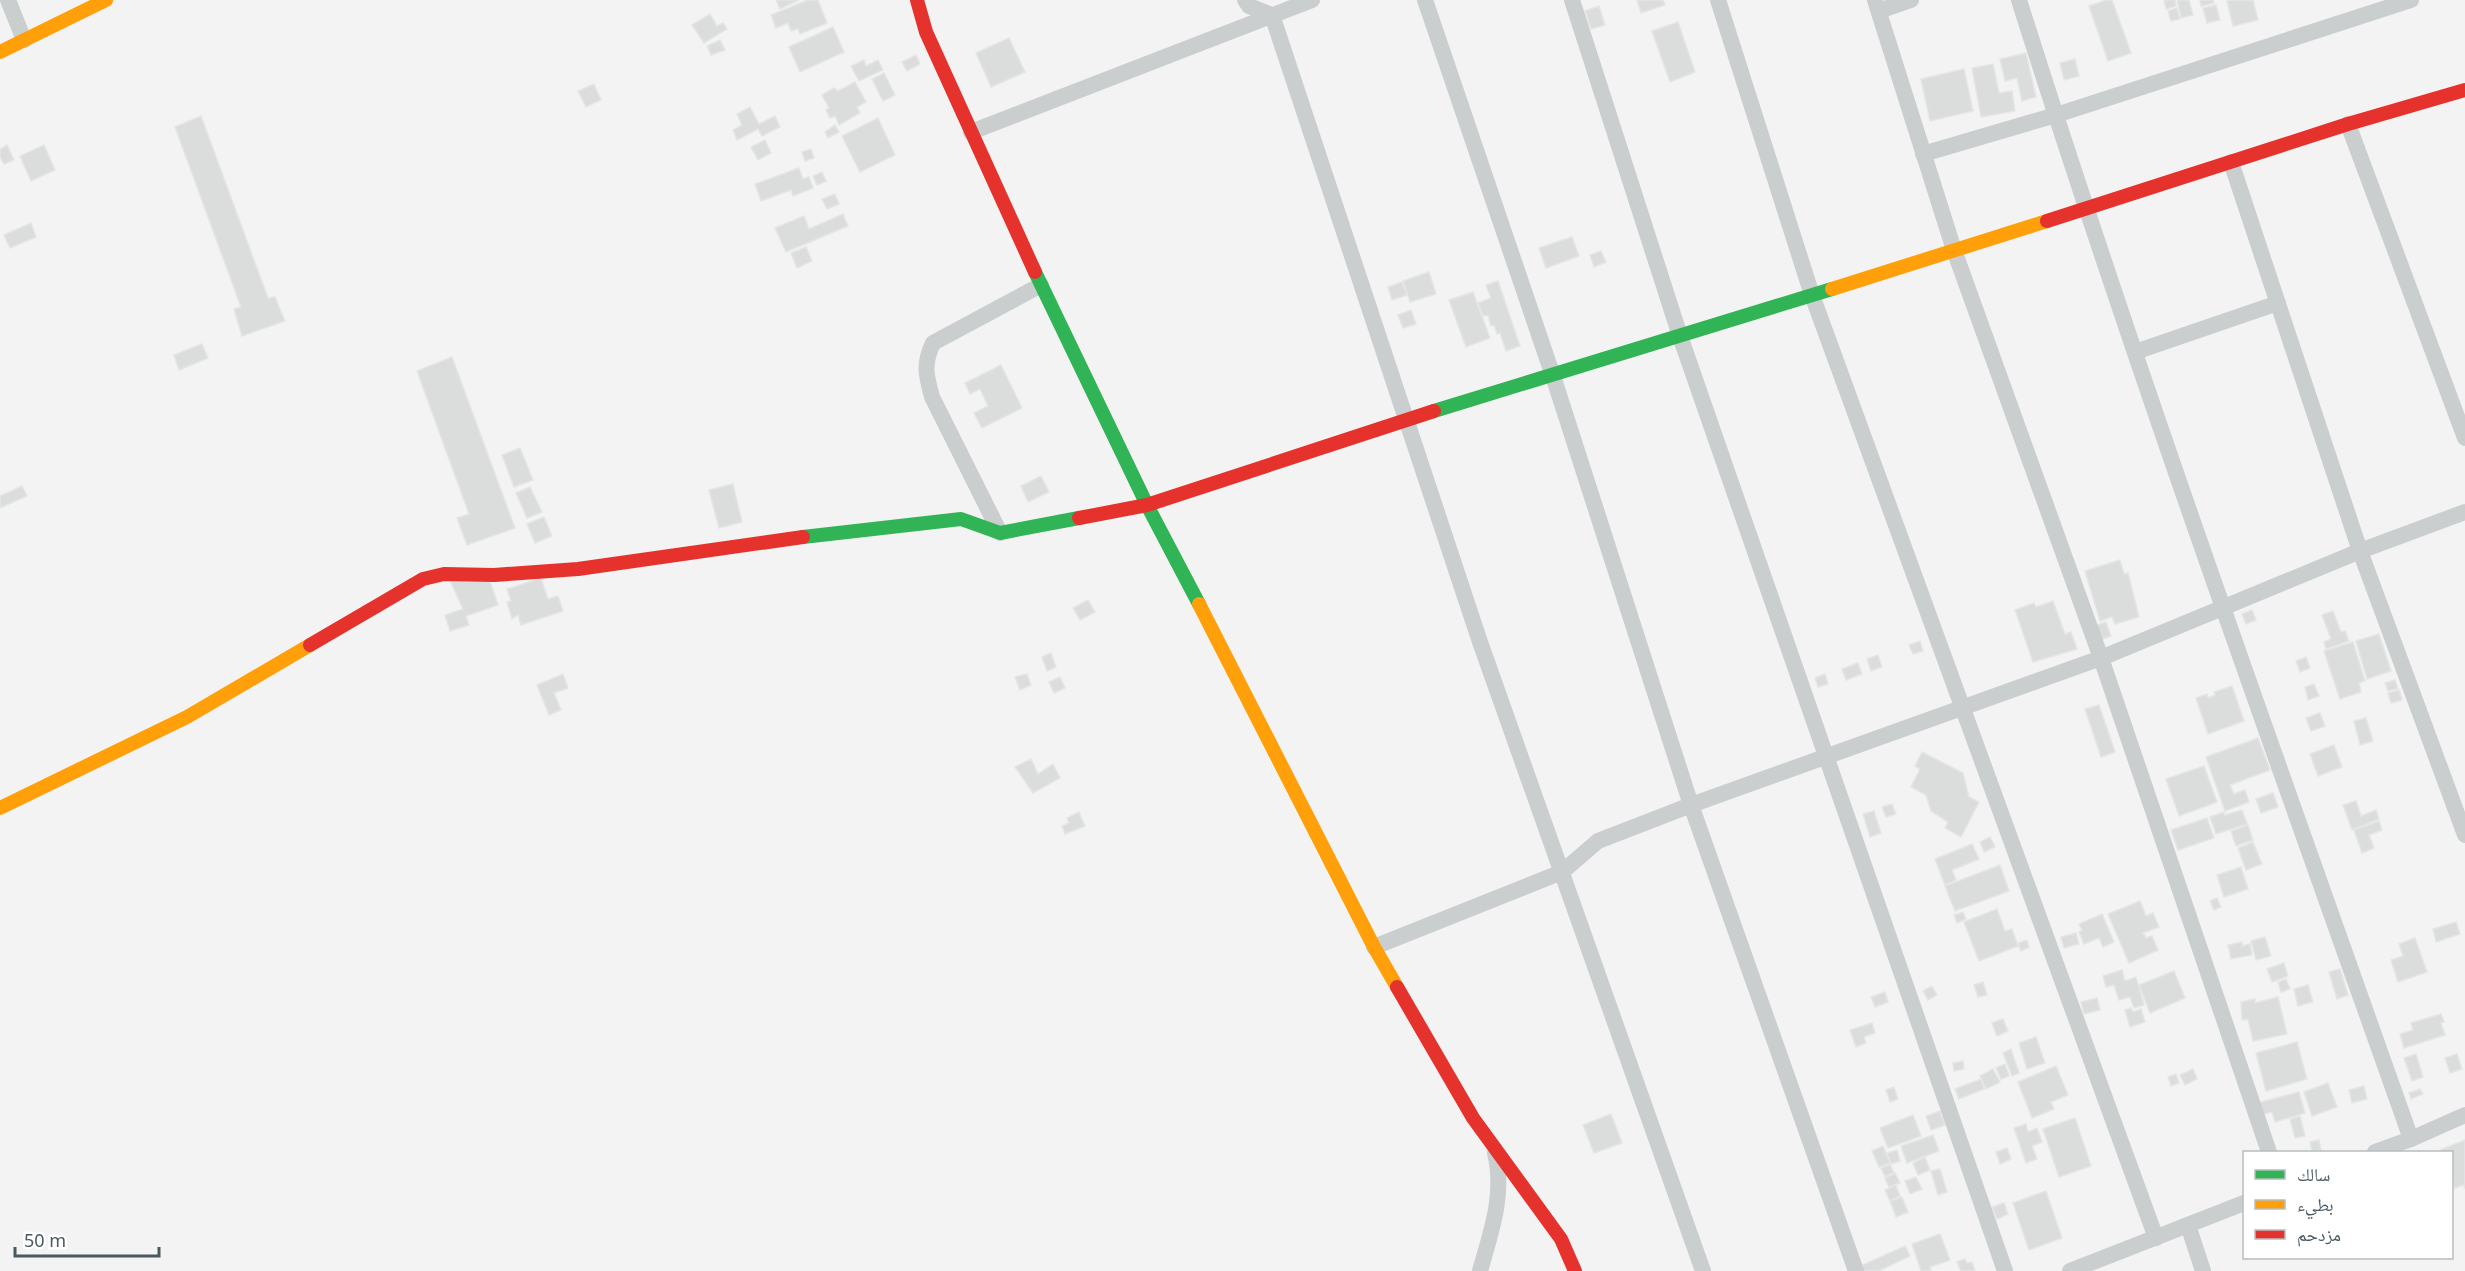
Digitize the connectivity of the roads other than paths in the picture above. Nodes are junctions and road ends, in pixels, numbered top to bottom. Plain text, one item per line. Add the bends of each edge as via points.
1 (8, 0) edge
2 (106, 0) edge
3 (916, 0) edge
4 (1245, 0) edge
5 (1312, 0) edge
6 (1425, 0) edge
7 (1572, 0) edge
8 (1718, 0) edge
9 (1911, 0) edge
10 (2019, 0) edge
11 (2411, 0) edge
12 (1877, 6) edge
13 (1272, 15) junction
14 (24, 40) junction
15 (0, 52) edge
16 (2465, 90) edge
17 (2056, 115) junction
18 (2348, 124) junction
19 (971, 132) junction
20 (1923, 154) junction
21 (2231, 162) junction
22 (2087, 208) junction
23 (1954, 250) junction
24 (1041, 285) junction
25 (1812, 295) junction
26 (2278, 303) junction
27 (1680, 336) junction
28 (2135, 352) junction
29 (1553, 376) junction
30 (1407, 419) junction
31 (2465, 438) edge
32 (1147, 505) junction
33 (2465, 512) edge
34 (1000, 533) junction
35 (2360, 551) junction
36 (2222, 607) junction
37 (2101, 658) junction
38 (1962, 708) junction
39 (1826, 758) junction
40 (1691, 805) junction
41 (0, 808) edge
42 (2465, 835) edge
43 (1562, 872) junction
44 (1374, 947) junction
45 (2465, 1115) edge
46 (2411, 1139) junction
47 (1494, 1149) junction
48 (2269, 1151) edge
49 (2378, 1151) edge
50 (2243, 1203) edge
51 (2188, 1225) junction
52 (2156, 1238) junction
53 (1480, 1271) edge
54 (1575, 1271) edge
55 (1703, 1271) edge
56 (1856, 1271) edge
57 (2004, 1271) edge
58 (2070, 1271) edge
59 (2203, 1271) edge

1 - 14 street
2 - 14 main road
3 - 19 main road via 926,32
4 - 13 street via 1249,6
5 - 13 street
6 - 29 street
7 - 27 street
8 - 25 street
9 - 12 street
10 - 17 street
11 - 17 street
12 - 20 street
13 - 19 street
13 - 30 street
14 - 15 main road
16 - 18 main road
17 - 20 street
17 - 22 street
18 - 21 main road
18 - 31 street
19 - 24 main road
20 - 23 street
21 - 22 main road
21 - 26 street
22 - 23 main road
22 - 28 street
23 - 25 main road
23 - 37 street
24 - 32 main road
24 - 34 street via 933,343 926,358 932,396
25 - 27 main road
25 - 38 street
26 - 28 street
26 - 35 street
27 - 29 main road
27 - 39 street
28 - 36 street
29 - 30 main road
29 - 40 street
30 - 32 main road
30 - 43 street via 1480,642
32 - 34 main road
32 - 44 main road
33 - 35 street
34 - 41 main road via 961,519 578,569 444,574 423,579 187,717
35 - 36 street
35 - 42 street
36 - 37 street
36 - 46 street
37 - 38 street
37 - 48 street
38 - 39 street
38 - 52 street
39 - 40 street
39 - 57 street
40 - 43 street via 1598,841
40 - 56 street
43 - 44 street
43 - 55 street
44 - 47 main road
45 - 46 street
46 - 49 street
47 - 53 street via 1499,1193
47 - 54 main road via 1561,1239
50 - 51 street
51 - 52 street
51 - 59 street
52 - 58 street

